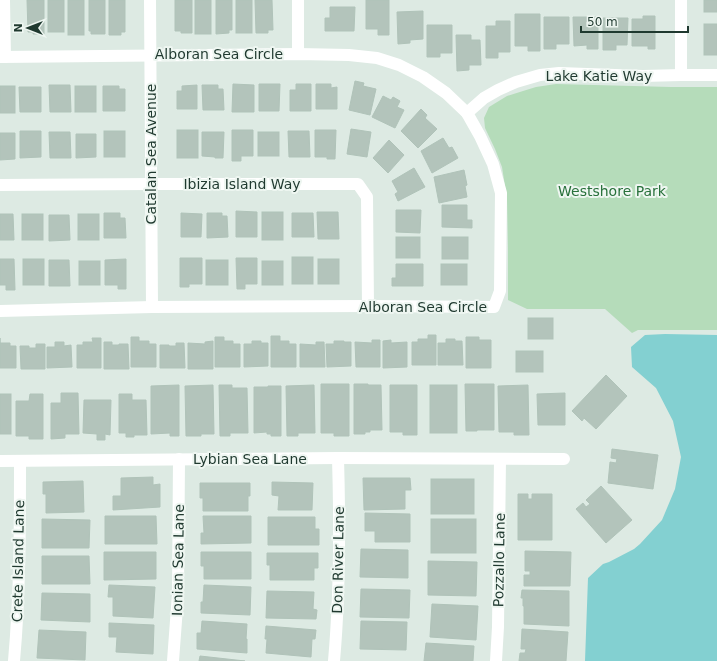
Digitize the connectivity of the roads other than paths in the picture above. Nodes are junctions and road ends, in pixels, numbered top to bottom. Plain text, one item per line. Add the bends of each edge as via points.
1 (4, 0) edge
2 (150, 0) edge
3 (298, 0) edge
4 (680, 0) edge
5 (298, 54) junction
6 (150, 55) junction
7 (2, 57) edge
8 (681, 75) junction
9 (717, 76) edge
10 (467, 113) junction
11 (151, 184) junction
12 (0, 185) edge
13 (368, 306) junction
14 (152, 307) junction
15 (0, 311) edge
16 (338, 458) junction
17 (178, 459) junction
18 (500, 459) junction
19 (564, 459) dead end
20 (0, 461) edge
21 (20, 461) junction
22 (14, 661) edge
23 (173, 661) edge
24 (334, 661) edge
25 (496, 661) edge

1 - 7 street
2 - 6 street, Catalan Sea Avenue
3 - 5 street
4 - 8 street
5 - 6 street, Alboran Sea Circle
5 - 10 street, Alboran Sea Circle via 377,58 399,65 446,93
6 - 7 street, Alboran Sea Circle
6 - 11 street, Catalan Sea Avenue
8 - 9 street, Lake Katie Way
8 - 10 street, Lake Katie Way via 540,75 498,90
10 - 13 street, Alboran Sea Circle via 493,164 501,193 500,291 494,307
11 - 12 street, Ibizia Island Way
11 - 13 street, Ibizia Island Way via 358,184 367,196
11 - 14 street, Catalan Sea Avenue
13 - 14 street, Alboran Sea Circle
14 - 15 street, Alboran Sea Circle
16 - 17 street, Lybian Sea Lane
16 - 18 street, Lybian Sea Lane
16 - 24 street, Don River Lane via 339,602
17 - 21 street, Lybian Sea Lane
17 - 23 street, Ionian Sea Lane via 178,594
18 - 19 street, Lybian Sea Lane
18 - 25 street, Pozzallo Lane
20 - 21 street, Lybian Sea Lane
21 - 22 street, Crete Island Lane via 19,599

